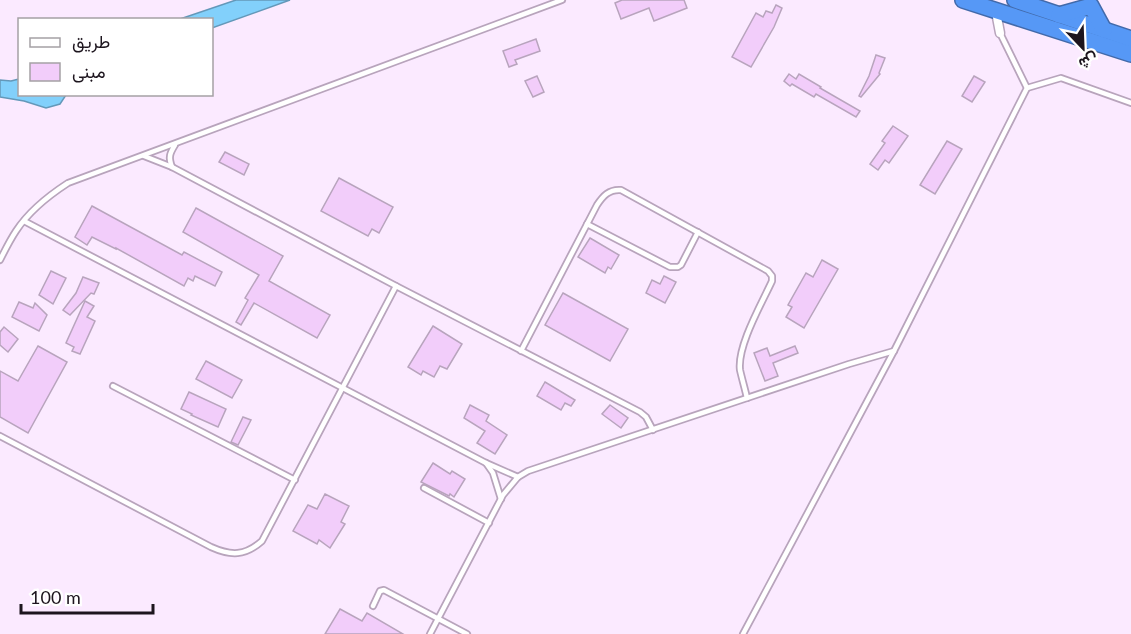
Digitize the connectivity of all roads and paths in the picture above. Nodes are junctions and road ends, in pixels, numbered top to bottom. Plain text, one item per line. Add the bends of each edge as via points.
1 (562, 0) edge
2 (963, 0) edge
3 (1016, 0) edge
4 (1092, 3) edge
5 (996, 12) junction
6 (1059, 15) junction
7 (1104, 30) junction
8 (1000, 33) joint
9 (1131, 39) edge
10 (1131, 54) edge
11 (1027, 88) junction
12 (1131, 103) edge
13 (175, 144) junction
14 (144, 156) junction
15 (172, 167) junction
16 (24, 221) junction
17 (587, 224) junction
18 (698, 232) junction
19 (0, 260) edge
20 (396, 286) junction
21 (521, 351) junction
22 (894, 351) junction
23 (113, 386) dead end
24 (342, 388) junction
25 (747, 398) junction
26 (653, 429) junction
27 (0, 436) edge
28 (486, 463) junction
29 (518, 477) junction
30 (295, 480) junction
31 (424, 488) dead end
32 (501, 499) junction
33 (489, 523) junction
34 (373, 606) dead end
35 (438, 619) junction
36 (430, 634) edge
37 (467, 634) edge
38 (743, 634) edge

1 - 13 lane
2 - 5 highway
3 - 6 highway
4 - 6 highway
4 - 7 highway
5 - 8 street
5 - 10 highway
6 - 7 highway
7 - 9 highway
8 - 11 lane
11 - 12 lane via 1061,78
11 - 22 lane
13 - 14 lane
13 - 15 lane via 169,160
14 - 15 lane
14 - 16 lane via 68,183
15 - 20 lane
16 - 19 lane
16 - 24 lane
17 - 18 lane via 603,196 621,190
17 - 18 lane via 674,268 681,265
17 - 21 lane
18 - 25 lane via 772,276 740,361
20 - 21 lane
20 - 24 lane
21 - 26 lane via 640,412
22 - 25 lane
22 - 38 lane
23 - 30 lane
24 - 28 lane
24 - 30 lane
25 - 26 lane
26 - 29 lane
27 - 30 lane via 211,547 233,554 255,548 262,541
28 - 29 lane
28 - 32 lane
29 - 32 lane
31 - 33 lane
32 - 33 lane
33 - 35 lane
34 - 35 lane via 384,590
35 - 36 lane
35 - 37 lane

